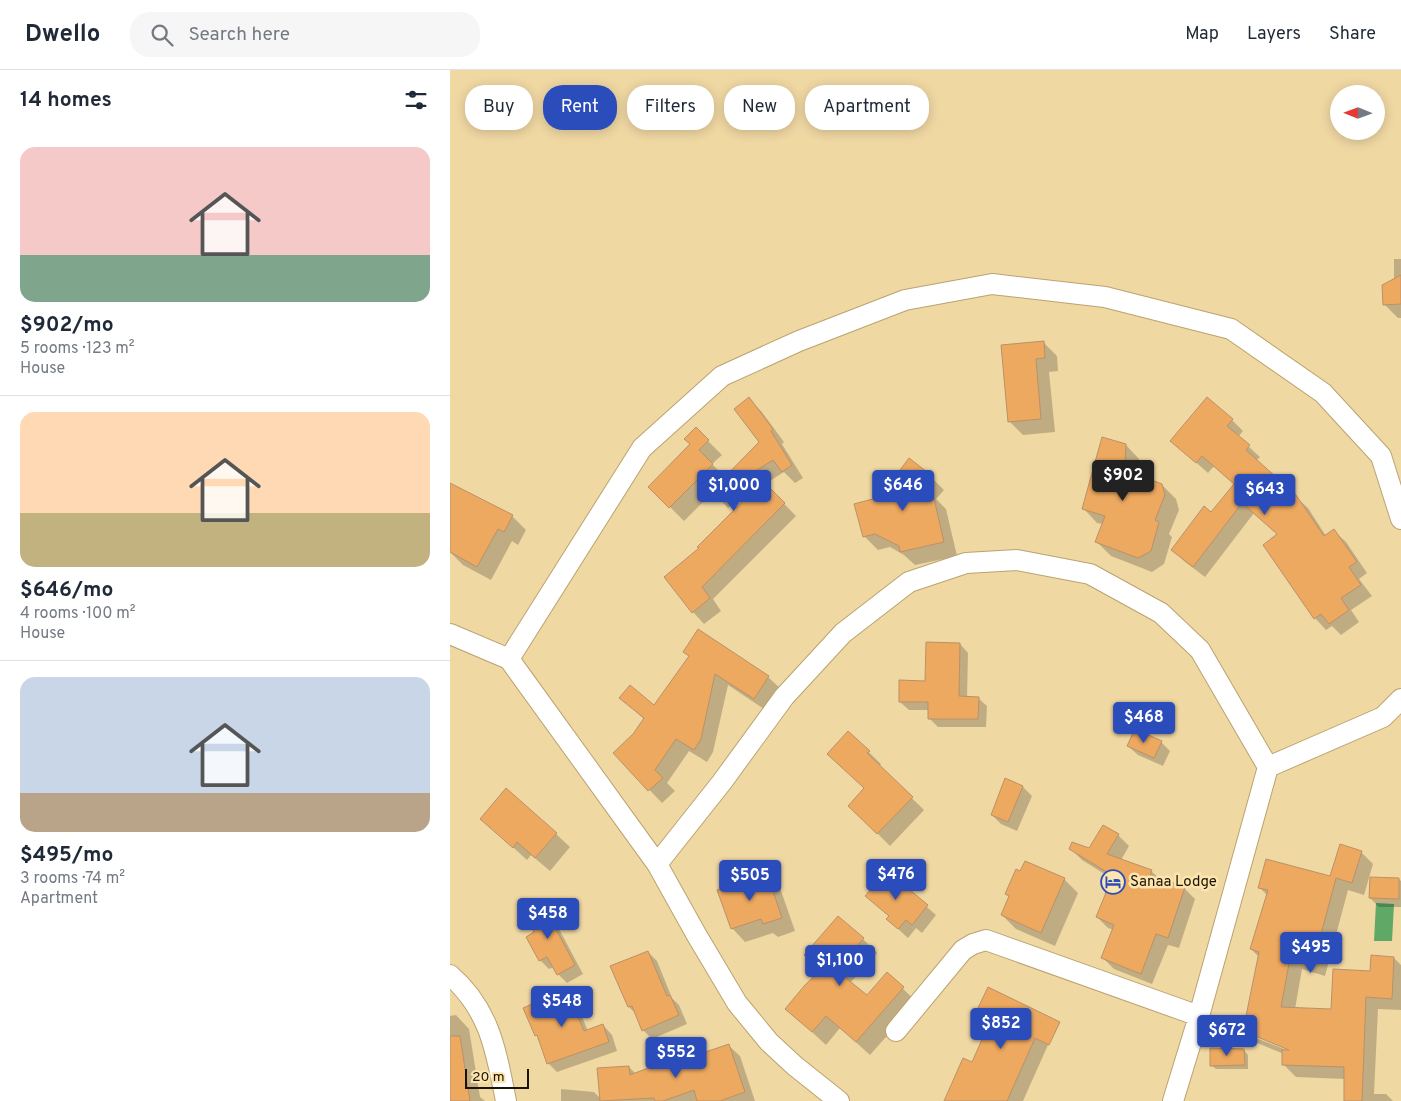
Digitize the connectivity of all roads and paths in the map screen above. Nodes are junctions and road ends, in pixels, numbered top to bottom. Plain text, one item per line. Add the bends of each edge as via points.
1 (1401, 518) edge
2 (450, 634) edge
3 (509, 659) junction
4 (1401, 699) edge
5 (1268, 766) junction
6 (657, 864) junction
7 (450, 974) edge
8 (1199, 1016) junction
9 (896, 1031) dead end
10 (506, 1101) edge
11 (839, 1101) edge
12 (1174, 1101) edge

1 - 3 street via 1381,456 1323,394 1231,329 1105,297 992,284 905,300 799,340 722,376 642,448
2 - 3 street
3 - 6 street
4 - 5 street via 1383,717
5 - 6 street via 1200,650 1161,613 1090,574 1017,560 966,563 909,582 842,633 784,696
5 - 8 street
6 - 11 street via 737,1003 769,1042
7 - 10 street via 472,998 489,1027
8 - 9 street via 986,940 963,950
8 - 12 street

